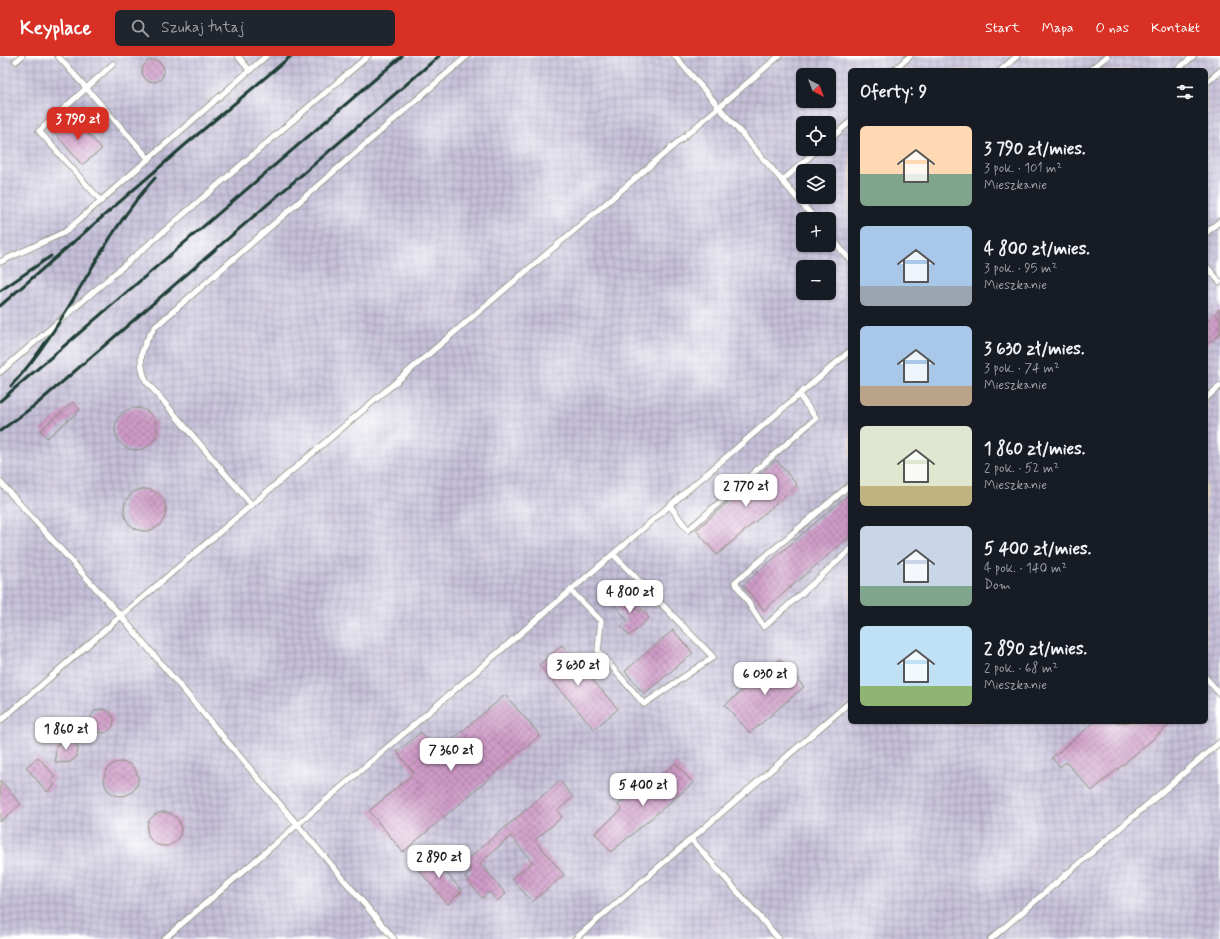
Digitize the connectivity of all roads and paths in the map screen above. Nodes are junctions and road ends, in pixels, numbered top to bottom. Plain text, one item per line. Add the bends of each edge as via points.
1 (22, 56) edge
2 (58, 56) edge
3 (238, 56) edge
4 (266, 56) edge
5 (368, 56) edge
6 (467, 56) edge
7 (675, 56) edge
8 (779, 56) edge
9 (910, 56) edge
10 (1017, 56) edge
11 (1107, 56) edge
12 (1193, 56) edge
13 (16, 61) dead end
14 (113, 64) dead end
15 (896, 68) edge
16 (1003, 68) edge
17 (1092, 68) edge
18 (1179, 68) edge
19 (250, 71) junction
20 (1220, 71) edge
21 (1208, 81) edge
22 (85, 87) junction
23 (719, 107) junction
24 (848, 124) edge
25 (836, 134) edge
26 (810, 156) edge
27 (149, 160) junction
28 (782, 181) junction
29 (101, 202) junction
30 (809, 212) edge
31 (1220, 221) edge
32 (1208, 231) edge
33 (836, 243) edge
34 (848, 258) edge
35 (0, 262) edge
36 (1208, 268) edge
37 (1220, 282) edge
38 (848, 353) edge
39 (0, 372) edge
40 (1220, 386) edge
41 (799, 395) junction
42 (1208, 396) edge
43 (0, 482) edge
44 (848, 487) edge
45 (252, 504) junction
46 (670, 506) junction
47 (848, 552) edge
48 (613, 554) junction
49 (571, 591) junction
50 (121, 616) junction
51 (1208, 680) edge
52 (1220, 694) edge
53 (848, 704) edge
54 (0, 721) edge
55 (1220, 742) edge
56 (297, 826) junction
57 (691, 839) junction
58 (164, 939) edge
59 (394, 939) edge
60 (575, 939) edge
61 (779, 939) edge
62 (991, 939) edge

1 - 13 lane
2 - 22 lane
3 - 19 lane
4 - 19 lane
5 - 39 lane
6 - 45 lane via 155,326 145,340 141,353 141,368 146,381
7 - 23 lane
8 - 23 lane
9 - 15 lane
10 - 16 lane
11 - 17 lane
12 - 18 lane
14 - 22 lane
19 - 27 lane
20 - 21 lane
22 - 27 lane
22 - 29 lane via 39,131
23 - 28 lane
23 - 45 lane
24 - 25 lane
26 - 28 lane
27 - 29 lane
28 - 30 lane
29 - 35 lane via 65,232
31 - 32 lane
33 - 34 lane
36 - 37 lane
38 - 41 lane
40 - 42 lane
41 - 46 lane
41 - 46 lane via 816,418 688,530
43 - 50 lane
44 - 47 lane via 735,582 764,627
45 - 50 lane
46 - 48 lane
48 - 49 lane
48 - 49 lane via 713,657 644,704 598,651 601,621
49 - 56 lane
50 - 54 lane
50 - 56 lane
51 - 52 lane
53 - 57 lane
55 - 62 lane
56 - 58 lane
56 - 59 lane
57 - 60 lane
57 - 61 lane

